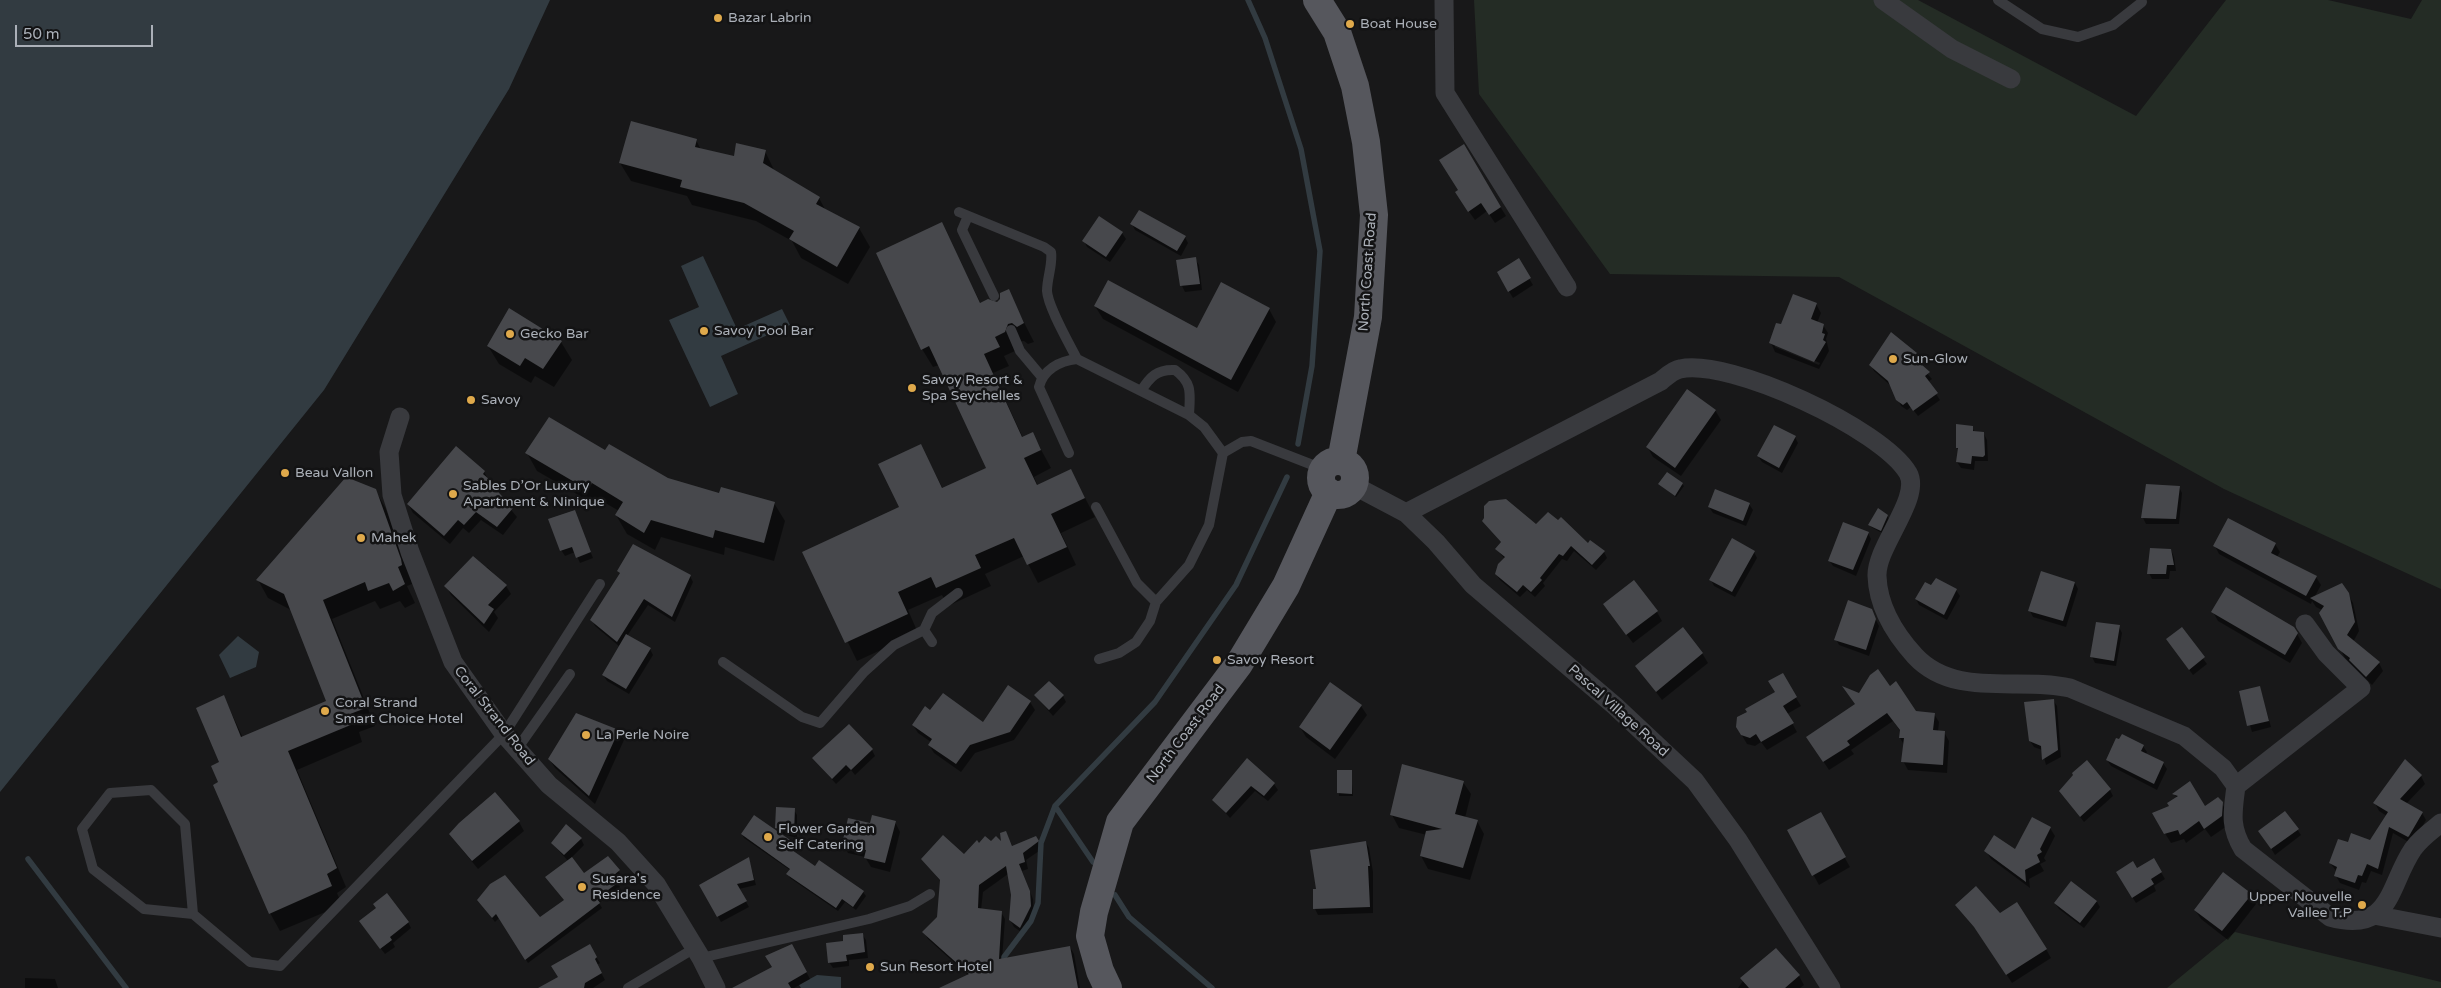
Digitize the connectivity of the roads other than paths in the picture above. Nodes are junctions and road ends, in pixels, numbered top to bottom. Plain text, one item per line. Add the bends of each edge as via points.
1 (1317, 0) edge
2 (1444, 0) edge
3 (1883, 0) edge
4 (1998, 0) edge
5 (2142, 2) dead end
6 (2011, 79) dead end
7 (1567, 286) dead end
8 (994, 296) dead end
9 (1011, 330) dead end
10 (1077, 359) junction
11 (1042, 376) junction
12 (1141, 391) junction
13 (1189, 415) junction
14 (400, 417) dead end
15 (1069, 453) dead end
16 (1223, 453) junction
17 (1336, 477) junction
18 (1096, 507) dead end
19 (1406, 513) junction
20 (600, 584) dead end
21 (958, 593) dead end
22 (1156, 602) junction
23 (2305, 624) dead end
24 (924, 630) junction
25 (932, 642) dead end
26 (1099, 659) dead end
27 (723, 662) dead end
28 (570, 674) dead end
29 (504, 734) junction
30 (517, 749) junction
31 (2236, 786) junction
32 (2441, 823) edge
33 (930, 894) dead end
34 (194, 914) junction
35 (2374, 915) junction
36 (2441, 928) edge
37 (698, 953) junction
38 (628, 988) edge
39 (716, 988) edge
40 (1108, 988) edge
41 (1830, 988) edge

1 - 17 main road, North Coast Road via 1337,32 1355,86 1366,142 1374,215 1368,317
2 - 7 street via 1445,93
3 - 6 street via 1952,49
4 - 5 lane via 2042,29 2078,37 2113,25
8 - 10 lane via 971,254 962,230 963,214 1050,252 1048,293
9 - 11 lane via 1020,351
10 - 11 lane via 1059,364
10 - 12 lane
11 - 15 lane via 1039,387
12 - 13 lane
12 - 13 lane via 1158,372 1175,370 1190,388
13 - 16 lane via 1209,432
14 - 29 street, Coral Strand Road via 389,452 392,495 410,552 452,662
16 - 17 lane via 1242,442 1251,441
16 - 22 lane via 1209,525 1189,565
17 - 19 street, Pascal Village Road
17 - 40 main road, North Coast Road via 1286,586 1239,664 1120,822 1090,936
18 - 22 lane via 1137,583
19 - 31 street via 1661,381 1678,369 1703,368 1765,383 1840,419 1892,456 1909,474 1910,496 1882,552 1877,574 1885,614 1916,656 1937,673 1963,682 2051,683 2070,688 2184,736 2223,768
19 - 41 street, Pascal Village Road via 1473,585 1616,706 1695,781 1738,840
20 - 29 lane
21 - 24 lane via 932,613
22 - 26 lane via 1150,621 1136,642 1119,653
23 - 31 street via 2326,653 2361,688
24 - 25 lane
24 - 27 lane via 894,645 864,672 820,723 802,717
28 - 30 lane
29 - 30 street, Coral Strand Road
29 - 34 lane via 280,966 250,962
30 - 37 street, Coral Strand Road via 549,785 618,842 656,884
31 - 35 street via 2232,818 2234,835 2243,849 2330,917 2346,921
32 - 35 street via 2413,850 2384,906
33 - 37 lane via 910,906 869,919
34 - 34 lane via 144,909 93,869 82,829 110,793 151,790 184,824
35 - 36 street
37 - 38 lane
37 - 39 street, Coral Strand Road

